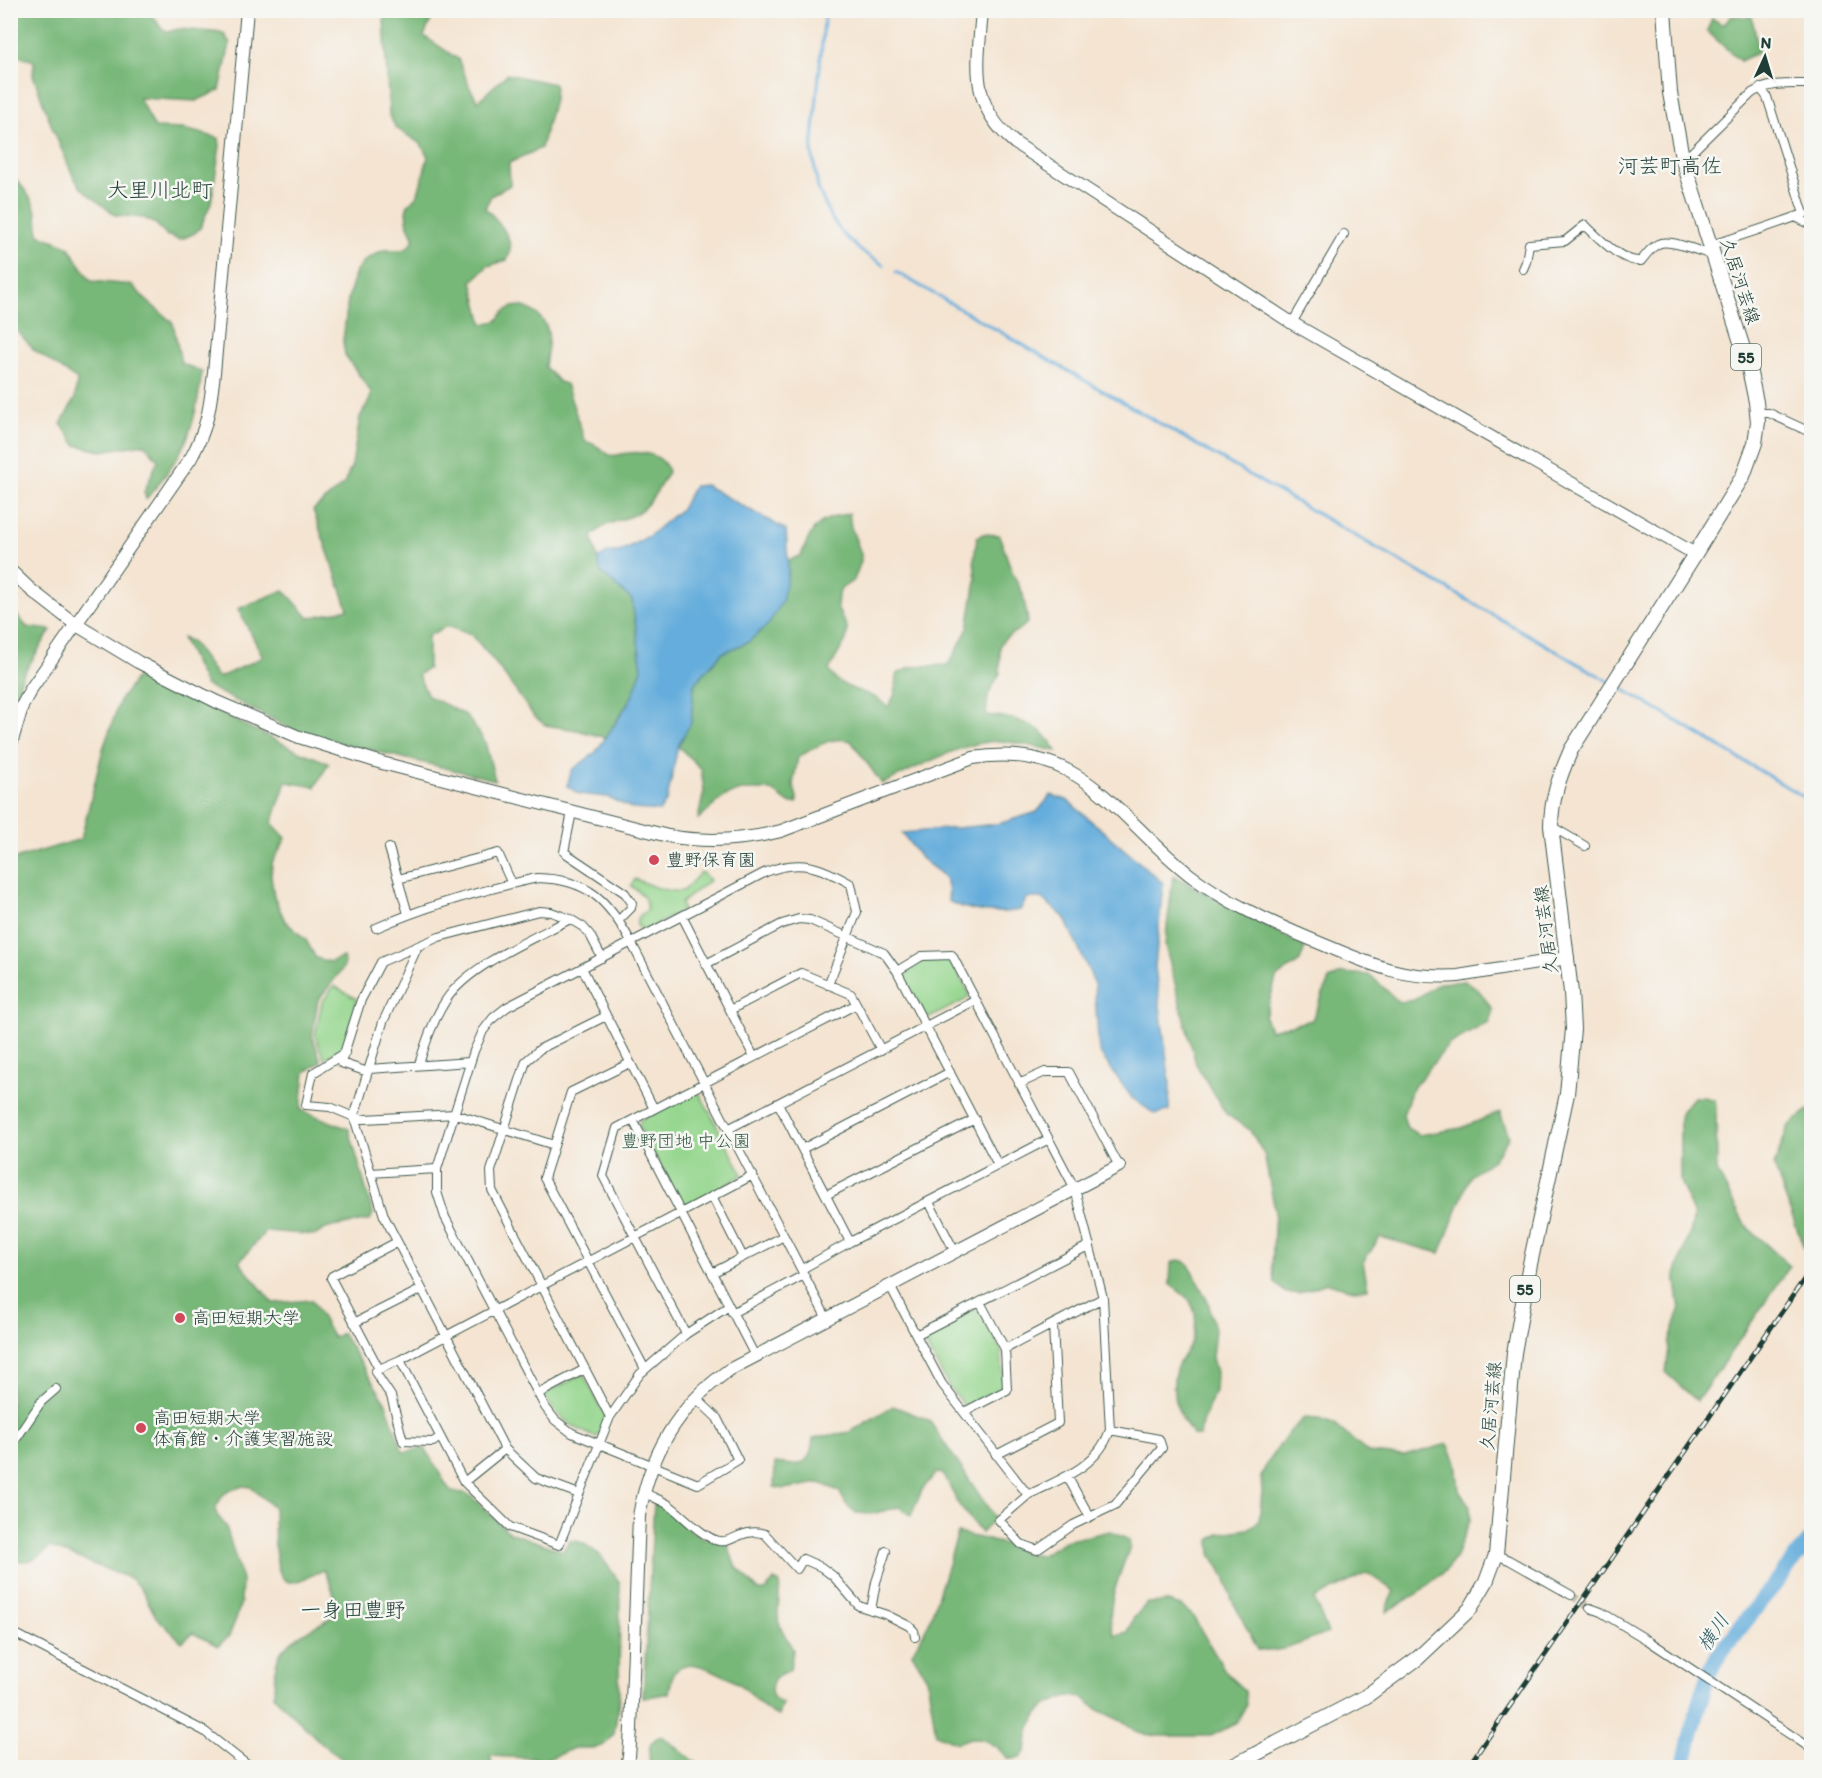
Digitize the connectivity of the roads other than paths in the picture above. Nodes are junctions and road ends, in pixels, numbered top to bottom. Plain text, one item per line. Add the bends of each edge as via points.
1 (248, 10) edge
2 (982, 10) edge
3 (1664, 10) edge
4 (1812, 84) edge
5 (1760, 88) junction
6 (1682, 156) junction
7 (1795, 217) junction
8 (1812, 225) edge
9 (1344, 234) dead end
10 (1712, 251) junction
11 (1523, 269) dead end
12 (1292, 323) junction
13 (1757, 412) junction
14 (1812, 433) edge
15 (1695, 554) junction
16 (10, 570) edge
17 (75, 624) junction
18 (10, 747) edge
19 (572, 812) junction
20 (1551, 826) junction
21 (1585, 846) dead end
22 (389, 848) dead end
23 (398, 879) junction
24 (512, 884) junction
25 (408, 914) junction
26 (682, 916) junction
27 (570, 919) junction
28 (619, 920) junction
29 (376, 928) dead end
30 (848, 936) junction
31 (631, 942) junction
32 (418, 946) junction
33 (602, 958) junction
34 (1568, 958) junction
35 (706, 964) junction
36 (582, 968) junction
37 (897, 971) junction
38 (828, 985) junction
39 (976, 1000) junction
40 (855, 1005) junction
41 (730, 1010) junction
42 (606, 1016) junction
43 (925, 1026) junction
44 (881, 1050) junction
45 (345, 1052) junction
46 (754, 1057) junction
47 (470, 1062) junction
48 (630, 1063) junction
49 (419, 1064) junction
50 (368, 1070) junction
51 (950, 1072) junction
52 (704, 1083) junction
53 (1019, 1084) junction
54 (778, 1103) junction
55 (654, 1109) junction
56 (455, 1114) junction
57 (354, 1117) junction
58 (975, 1119) junction
59 (633, 1120) junction
60 (505, 1130) junction
61 (728, 1130) junction
62 (1049, 1139) junction
63 (554, 1146) junction
64 (802, 1149) junction
65 (998, 1165) junction
66 (1119, 1166) joint
67 (437, 1169) junction
68 (370, 1173) junction
69 (753, 1175) junction
70 (1075, 1189) junction
71 (712, 1196) junction
72 (826, 1196) junction
73 (928, 1202) junction
74 (681, 1213) junction
75 (784, 1236) junction
76 (635, 1237) junction
77 (397, 1242) junction
78 (850, 1242) junction
79 (1090, 1245) junction
80 (955, 1252) junction
81 (743, 1257) junction
82 (588, 1262) junction
83 (803, 1272) junction
84 (712, 1273) junction
85 (542, 1286) junction
86 (890, 1286) junction
87 (422, 1289) junction
88 (1103, 1298) junction
89 (980, 1302) junction
90 (730, 1309) junction
91 (494, 1310) junction
92 (827, 1319) junction
93 (354, 1323) junction
94 (1053, 1325) junction
95 (686, 1334) junction
96 (446, 1335) junction
97 (916, 1335) junction
98 (1005, 1349) junction
99 (755, 1356) junction
100 (400, 1360) junction
101 (379, 1369) junction
102 (585, 1369) junction
103 (645, 1369) junction
104 (56, 1389) dead end
105 (538, 1394) junction
106 (696, 1398) junction
107 (964, 1412) junction
108 (610, 1417) junction
109 (1110, 1430) junction
110 (440, 1437) junction
111 (600, 1445) junction
112 (10, 1448) edge
113 (505, 1449) junction
114 (996, 1455) junction
115 (653, 1466) junction
116 (1067, 1476) junction
117 (464, 1482) junction
118 (643, 1492) junction
119 (579, 1494) junction
120 (1028, 1495) junction
121 (1090, 1517) junction
122 (886, 1551) dead end
123 (1496, 1555) junction
124 (1571, 1595) tunnel mouth
125 (1590, 1608) tunnel mouth
126 (872, 1610) junction
127 (10, 1631) edge
128 (915, 1637) dead end
129 (1812, 1749) edge
130 (251, 1767) edge
131 (626, 1767) edge
132 (1229, 1767) edge

1 - 17 street via 208,417 191,458
2 - 12 street via 977,72 982,100 1003,133
3 - 6 main road, 久居河芸線 / 55 via 1670,93
4 - 5 street
5 - 6 street via 1691,153
5 - 7 street via 1767,97 1804,214
6 - 10 main road, 久居河芸線 / 55
7 - 8 street
7 - 10 street
9 - 12 street
10 - 11 street via 1658,243 1641,261 1632,261 1610,248 1585,225 1565,241 1529,244
10 - 13 main road, 久居河芸線 / 55 via 1748,364
12 - 15 street
13 - 14 street via 1769,413
13 - 15 main road, 久居河芸線 / 55 via 1755,443 1743,476
15 - 20 main road, 久居河芸線 / 55 via 1571,750 1561,772
16 - 17 street
17 - 18 street via 27,695
17 - 19 street via 138,662 298,737
19 - 28 street via 564,852 630,899 631,908
19 - 34 street via 689,840 737,840 781,831 973,758 999,754 1028,756 1063,767 1090,783 1181,867 1233,904 1378,968 1441,977
20 - 21 street
20 - 34 main road, 久居河芸線 / 55
22 - 23 street
23 - 24 street via 498,852
23 - 25 street
24 - 25 street
24 - 28 street via 537,878 575,884 606,904
25 - 29 street
26 - 30 street via 766,872 784,866 807,866 825,869 851,884 857,912
26 - 31 street
26 - 35 street
27 - 32 street via 539,911
27 - 33 street via 590,935
27 - 49 street via 480,966 458,986 436,1017
28 - 31 street
30 - 35 street via 810,920 790,921
30 - 37 street via 884,953
30 - 38 street
31 - 33 street
31 - 52 street
32 - 45 street via 381,962 361,1000
32 - 50 street via 391,1002
33 - 36 street
34 - 123 main road, 久居河芸線 / 55 via 1573,1029 1568,1083 1514,1353
35 - 41 street
36 - 42 street
36 - 47 street via 493,1018
37 - 39 street via 922,956 952,955
37 - 43 street
38 - 40 street via 850,994
38 - 41 street via 801,974
39 - 43 street
39 - 53 street
40 - 44 street
40 - 46 street
41 - 46 street
42 - 48 street
42 - 60 street via 526,1061
43 - 44 street
43 - 51 street
44 - 54 street
45 - 50 street via 341,1063
45 - 57 street via 313,1073 306,1105 330,1107
46 - 52 street
47 - 49 street
47 - 56 street
48 - 55 street
48 - 63 street via 571,1092
49 - 50 street
50 - 57 street
51 - 58 street
51 - 64 street
52 - 55 street
52 - 61 street
53 - 62 street
53 - 66 street via 1046,1072 1069,1072
54 - 61 street
54 - 64 street
55 - 59 street
56 - 57 street
56 - 60 street
56 - 67 street
57 - 68 street
58 - 65 street
58 - 72 street
59 - 74 street
59 - 76 street via 618,1128 603,1176
60 - 63 street
60 - 85 street via 491,1171 492,1190
61 - 69 street
62 - 65 street
62 - 70 street
63 - 82 street via 544,1178
64 - 72 street
65 - 73 street
66 - 70 street
67 - 68 street
67 - 91 street via 436,1192 445,1217
68 - 77 street
69 - 71 street
69 - 75 street
70 - 79 street
70 - 80 street
71 - 74 street
71 - 81 street
72 - 78 street
73 - 78 street
73 - 80 street
74 - 76 street
74 - 84 street
75 - 81 street
75 - 83 street
76 - 82 street
76 - 95 street
77 - 87 street
77 - 93 street via 332,1276
78 - 83 street
79 - 88 street
79 - 89 street
80 - 86 street
81 - 84 street
82 - 85 street
82 - 103 street
83 - 90 street
83 - 92 street
84 - 90 street
85 - 91 street
85 - 102 street
86 - 92 street
86 - 97 street
87 - 93 street
87 - 96 street
88 - 94 street
88 - 109 street
89 - 97 street
89 - 98 street
90 - 95 street
90 - 99 street
91 - 96 street
91 - 105 street
92 - 99 street
93 - 101 street
94 - 98 street
94 - 114 street via 1058,1423
95 - 103 street
96 - 100 street
96 - 113 street
97 - 107 street via 942,1384
98 - 107 street via 1007,1390
99 - 106 street via 724,1374
100 - 101 street
100 - 110 street
101 - 110 street via 375,1372 391,1396 403,1441 433,1442
102 - 105 street
102 - 108 street
103 - 108 street
104 - 112 street via 41,1402
105 - 111 street via 562,1426
106 - 115 street via 672,1426
106 - 115 street via 717,1418 738,1460 698,1484
107 - 114 street
108 - 111 street
109 - 116 street via 1095,1458
109 - 121 street via 1159,1439 1162,1448 1115,1505
110 - 117 street
111 - 115 street
111 - 119 street
113 - 117 street
113 - 119 street via 536,1478
114 - 120 street
115 - 118 street
116 - 120 street
116 - 121 street
117 - 119 street via 510,1527 559,1545
118 - 126 street via 719,1541 746,1532 765,1534 797,1569 803,1559 821,1568 859,1606
118 - 131 street
120 - 121 street via 999,1520 1021,1544 1037,1550
122 - 126 street
123 - 124 street
123 - 132 main road, 久居河芸線 / 55 via 1470,1609 1418,1658 1365,1697
125 - 129 street via 1648,1641
126 - 128 street via 909,1626
127 - 130 street via 204,1731

